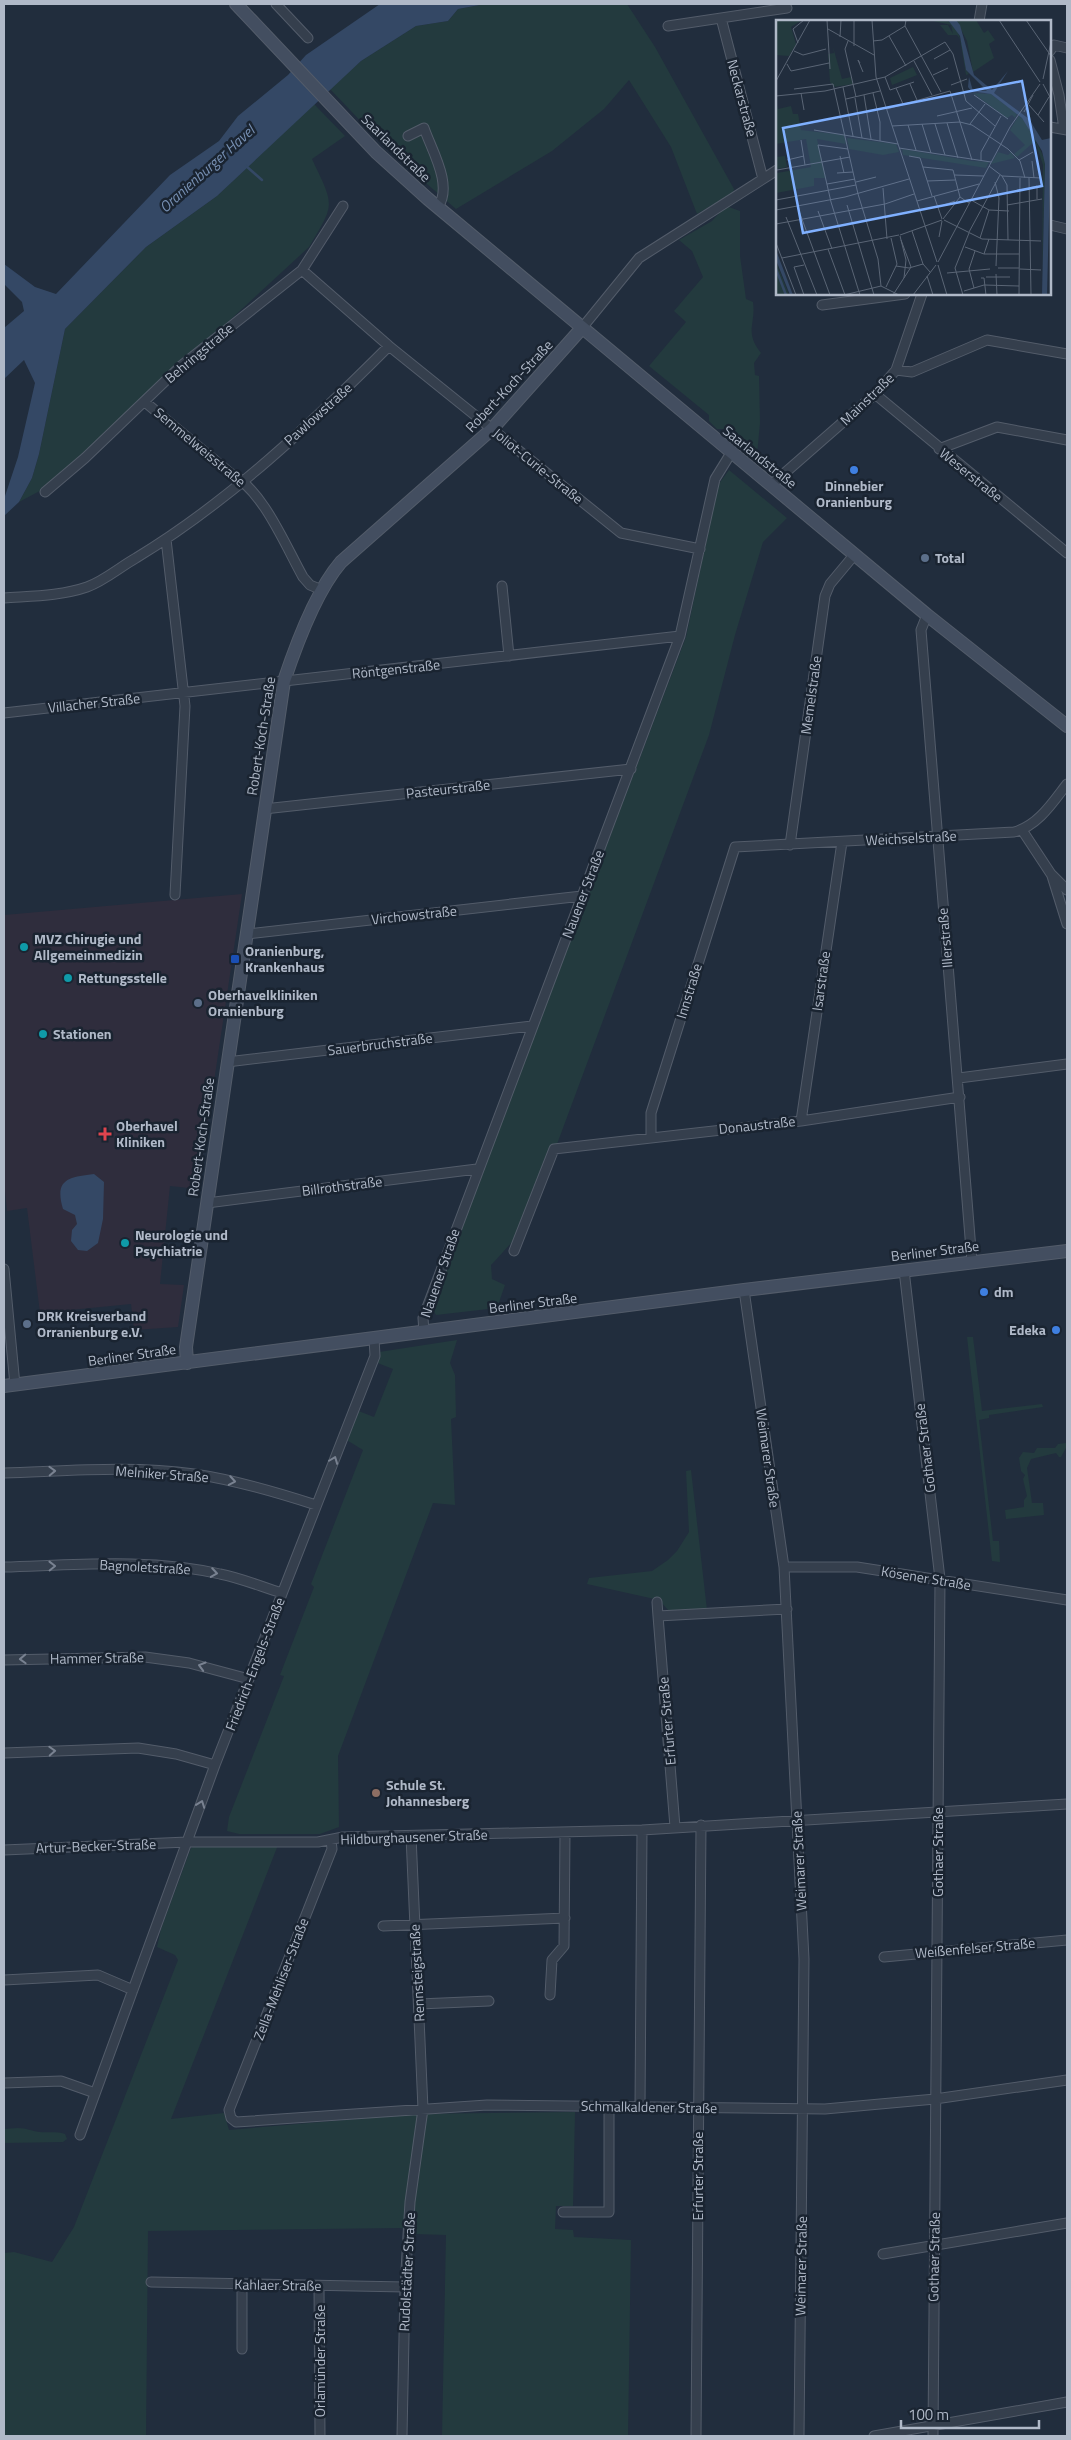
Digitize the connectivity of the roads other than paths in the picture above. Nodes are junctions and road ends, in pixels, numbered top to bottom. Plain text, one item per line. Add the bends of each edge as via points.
1 (236, 4) edge
2 (276, 4) edge
3 (982, 4) edge
4 (787, 8) dead end
5 (721, 18) junction
6 (979, 20) edge
7 (668, 26) dead end
8 (308, 38) dead end
9 (1067, 48) edge
10 (1051, 50) edge
11 (1051, 64) edge
12 (1051, 127) edge
13 (1066, 130) edge
14 (408, 136) dead end
15 (776, 171) edge
16 (763, 178) junction
17 (343, 206) dead end
18 (438, 207) junction
19 (1051, 225) edge
20 (1067, 229) edge
21 (302, 270) junction
22 (897, 295) edge
23 (922, 295) edge
24 (822, 305) dead end
25 (582, 328) junction
26 (390, 346) junction
27 (1067, 354) edge
28 (896, 370) junction
29 (875, 394) junction
30 (145, 402) junction
31 (492, 429) junction
32 (1067, 440) edge
33 (939, 449) junction
34 (731, 453) junction
35 (243, 480) junction
36 (771, 485) junction
37 (45, 492) dead end
38 (166, 539) junction
39 (700, 549) junction
40 (1067, 553) edge
41 (855, 554) junction
42 (502, 586) dead end
43 (322, 590) junction
44 (4, 598) edge
45 (927, 615) junction
46 (680, 636) junction
47 (509, 656) junction
48 (284, 681) junction
49 (183, 693) junction
50 (4, 713) edge
51 (1067, 726) edge
52 (631, 769) junction
53 (1067, 784) edge
54 (264, 809) junction
55 (1022, 830) junction
56 (936, 837) junction
57 (842, 842) junction
58 (790, 845) junction
59 (735, 847) joint
60 (1051, 874) junction
61 (1067, 890) edge
62 (175, 895) dead end
63 (582, 896) junction
64 (1067, 924) edge
65 (247, 934) junction
66 (532, 1026) junction
67 (227, 1062) junction
68 (1067, 1064) edge
69 (958, 1078) junction
70 (960, 1097) junction
71 (801, 1121) junction
72 (651, 1136) junction
73 (477, 1169) junction
74 (207, 1203) junction
75 (514, 1251) dead end
76 (1067, 1251) edge
77 (972, 1262) junction
78 (4, 1270) edge
79 (904, 1270) junction
80 (744, 1290) junction
81 (424, 1332) junction
82 (374, 1338) junction
83 (187, 1363) junction
84 (9, 1385) edge
85 (4, 1473) edge
86 (316, 1505) junction
87 (4, 1567) edge
88 (784, 1567) junction
89 (940, 1579) junction
90 (282, 1594) junction
91 (1067, 1600) edge
92 (657, 1602) dead end
93 (787, 1610) junction
94 (658, 1616) junction
95 (4, 1660) edge
96 (249, 1679) junction
97 (4, 1753) edge
98 (215, 1765) junction
99 (1067, 1804) edge
100 (938, 1812) junction
101 (797, 1822) junction
102 (701, 1825) junction
103 (675, 1827) junction
104 (642, 1830) junction
105 (565, 1833) junction
106 (412, 1836) junction
107 (331, 1840) junction
108 (187, 1842) junction
109 (4, 1850) edge
110 (565, 1918) junction
111 (415, 1925) junction
112 (383, 1926) dead end
113 (1067, 1940) edge
114 (938, 1952) junction
115 (884, 1957) dead end
116 (4, 1980) edge
117 (133, 1990) junction
118 (550, 1995) dead end
119 (489, 2001) dead end
120 (419, 2004) junction
121 (1067, 2080) edge
122 (4, 2083) edge
123 (96, 2093) junction
124 (935, 2099) junction
125 (610, 2107) junction
126 (640, 2107) junction
127 (699, 2107) junction
128 (802, 2109) junction
129 (423, 2110) junction
130 (231, 2118) joint
131 (80, 2135) dead end
132 (563, 2212) dead end
133 (1067, 2223) edge
134 (935, 2246) junction
135 (883, 2254) dead end
136 (151, 2282) dead end
137 (242, 2284) junction
138 (320, 2286) junction
139 (405, 2288) junction
140 (242, 2349) dead end
141 (1067, 2402) edge
142 (932, 2426) junction
143 (320, 2436) edge
144 (402, 2436) edge
145 (696, 2436) edge
146 (799, 2436) edge
147 (874, 2436) edge
148 (932, 2436) edge

1 - 18 street, Saarlandstraße via 376,152
2 - 8 street
3 - 6 street
4 - 5 street
5 - 7 street
5 - 16 street, Neckarstraße
9 - 10 street via 1054,45
11 - 13 street
12 - 13 street
14 - 18 street, Saarlandstraße via 424,128 443,181 444,192
15 - 16 street, Robert-Koch-Straße
16 - 25 street, Robert-Koch-Straße via 639,258
17 - 21 street, Behringstraße
18 - 25 street, Saarlandstraße
19 - 20 street
21 - 26 street, Joliot-Curie-Straße
21 - 30 street, Behringstraße via 182,365
22 - 24 street
23 - 28 street
25 - 31 street, Robert-Koch-Straße
25 - 34 street, Saarlandstraße
26 - 31 street, Joliot-Curie-Straße
26 - 35 street, Pawlowstraße via 321,414
27 - 28 street, Mainstraße via 987,340 912,372
28 - 29 street, Mainstraße
29 - 33 street, Weserstraße
29 - 36 street, Mainstraße
30 - 35 street, Semmelweisstraße via 230,473
30 - 37 street, Behringstraße
31 - 39 street, Joliot-Curie-Straße via 621,533
31 - 43 street, Robert-Koch-Straße via 341,562
32 - 33 street via 996,427
33 - 40 street, Weserstraße
34 - 36 street, Saarlandstraße
34 - 39 street, Nauener Straße via 715,479
35 - 38 street, Pawlowstraße
35 - 43 street, Semmelweisstraße via 260,501 303,577 310,585
36 - 41 street, Saarlandstraße
38 - 44 street, Pawlowstraße via 87,587
38 - 49 street
39 - 46 street, Nauener Straße
41 - 45 street, Saarlandstraße
41 - 58 street, Memelstraße via 830,584 825,596
42 - 47 street
43 - 48 street, Robert-Koch-Straße
45 - 51 street, Saarlandstraße
45 - 56 street, Illerstraße via 921,630
46 - 47 street, Röntgenstraße
46 - 52 street, Nauener Straße
47 - 48 street, Röntgenstraße
48 - 49 street, Villacher Straße
48 - 54 street, Robert-Koch-Straße
49 - 50 street, Villacher Straße
49 - 62 street via 185,706
52 - 54 street, Pasteurstraße
52 - 63 street, Nauener Straße
53 - 55 street via 1042,816
54 - 65 street, Robert-Koch-Straße
55 - 56 street, Weichselstraße
55 - 60 street
56 - 57 street, Weichselstraße
56 - 69 street, Illerstraße
57 - 58 street, Weichselstraße
57 - 71 street, Isarstraße
58 - 59 street, Weichselstraße
59 - 72 street, Innstraße via 650,1113
60 - 61 street
60 - 64 street
63 - 65 street, Virchowstraße
63 - 66 street, Nauener Straße
65 - 67 street, Robert-Koch-Straße
66 - 67 street, Sauerbruchstraße
66 - 73 street, Nauener Straße
67 - 74 street, Robert-Koch-Straße
68 - 69 street
69 - 70 street, Illerstraße
70 - 71 street, Donaustraße
70 - 77 street, Illerstraße
71 - 72 street, Donaustraße
72 - 75 street, Donaustraße via 554,1149
73 - 74 street, Billrothstraße
73 - 81 street, Nauener Straße via 423,1318
74 - 83 street, Robert-Koch-Straße via 186,1347
76 - 77 street, Berliner Straße
77 - 79 street, Berliner Straße
78 - 84 street
79 - 80 street, Berliner Straße
79 - 89 street, Gothaer Straße
80 - 81 street, Berliner Straße
80 - 88 street, Weimarer Straße
81 - 82 street, Berliner Straße
82 - 83 street, Berliner Straße
86 -> 82 street, Friedrich-Engels-Straße via 375,1356
83 - 84 street, Berliner Straße
85 -> 86 street, Melniker Straße via 132,1470 194,1474 255,1485
86 - 90 street, Friedrich-Engels-Straße
87 -> 90 street, Bagnoletstraße via 170,1566 221,1574
88 - 89 street, Kösener Straße via 858,1567
88 - 93 street, Weimarer Straße
89 - 91 street, Kösener Straße
89 - 100 street, Gothaer Straße
90 - 96 street, Friedrich-Engels-Straße
92 - 94 street
93 - 94 street
93 - 101 street, Weimarer Straße
94 - 103 street, Erfurter Straße
96 -> 95 street, Hammer Straße via 190,1662 145,1656
96 - 98 street, Friedrich-Engels-Straße
97 -> 98 street via 138,1748
108 -> 98 street, Friedrich-Engels-Straße
99 - 100 street, Hildburghausener Straße
100 - 101 street, Hildburghausener Straße
100 - 114 street, Gothaer Straße
101 - 102 street, Hildburghausener Straße
101 - 128 street, Weimarer Straße via 804,1959
102 - 103 street, Hildburghausener Straße
102 - 127 street, Erfurter Straße
103 - 104 street, Hildburghausener Straße
104 - 105 street, Hildburghausener Straße
104 - 126 street
105 - 106 street, Hildburghausener Straße
105 - 110 street
106 - 107 street, Hildburghausener Straße
106 - 111 street, Rennsteigstraße
107 - 108 street, Hildburghausener Straße
107 - 130 street, Zella-Mehliser-Straße via 332,1849 229,2110
108 - 109 street, Artur-Becker-Straße
108 - 117 street, Friedrich-Engels-Straße
110 - 111 street
110 - 118 street via 564,1946 550,1966
111 - 112 street
111 - 120 street, Rennsteigstraße
113 - 114 street, Weißenfelser Straße
114 - 115 street, Weißenfelser Straße
114 - 124 street, Gothaer Straße
116 - 117 street via 98,1975
117 - 123 street, Friedrich-Engels-Straße
119 - 120 street
120 - 129 street, Rennsteigstraße
121 - 124 street, Schmalkaldener Straße
122 - 123 street via 61,2081
123 - 131 street, Friedrich-Engels-Straße
124 - 128 street, Schmalkaldener Straße
124 - 134 street, Gothaer Straße
125 - 126 street, Schmalkaldener Straße
125 - 129 street, Schmalkaldener Straße via 487,2105
125 - 132 street via 609,2212
126 - 127 street, Schmalkaldener Straße
127 - 128 street, Schmalkaldener Straße
127 - 145 street, Erfurter Straße
128 - 146 street, Weimarer Straße
129 - 130 street, Schmalkaldener Straße via 236,2122
129 - 139 street, Rudolstädter Straße via 410,2202
133 - 134 street
134 - 135 street
134 - 142 street, Gothaer Straße
136 - 137 street, Kahlaer Straße
137 - 138 street, Kahlaer Straße
137 - 140 street
138 - 139 street, Kahlaer Straße
138 - 143 street, Orlamünder Straße
139 - 144 street, Rudolstädter Straße
141 - 142 street
142 - 147 street
142 - 148 street, Gothaer Straße

